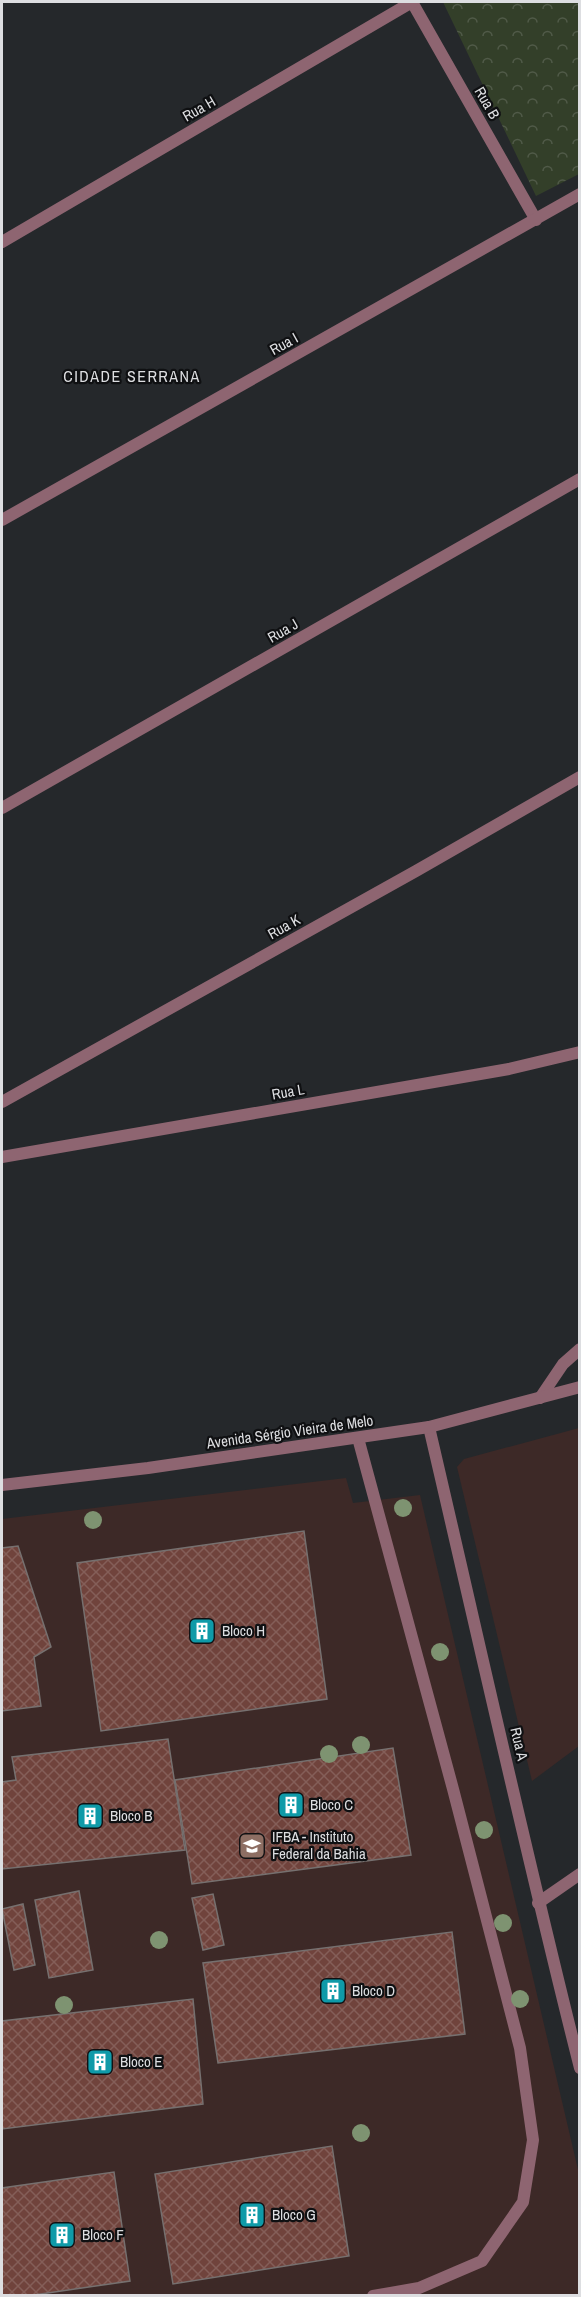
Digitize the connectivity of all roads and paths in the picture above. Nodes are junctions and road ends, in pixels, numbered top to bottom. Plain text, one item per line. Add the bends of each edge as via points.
1 (412, 2) edge
2 (579, 194) edge
3 (536, 220) junction
4 (2, 243) edge
5 (579, 479) edge
6 (2, 520) edge
7 (579, 777) edge
8 (2, 808) edge
9 (579, 1052) edge
10 (2, 1102) edge
11 (2, 1157) edge
12 (579, 1349) edge
13 (579, 1388) edge
14 (540, 1398) junction
15 (429, 1427) junction
16 (357, 1438) junction
17 (2, 1485) edge
18 (579, 1874) edge
19 (538, 1903) junction
20 (579, 2068) edge
21 (373, 2295) edge

1 - 3 street, Rua B
1 - 4 street, Rua H
2 - 3 street, Rua I
3 - 6 street, Rua I
5 - 8 street, Rua J
7 - 10 street, Rua K
9 - 11 street, Rua L via 509,1069
12 - 14 street via 563,1364
13 - 14 street, Avenida Sérgio Vieira de Melo
14 - 15 street, Avenida Sérgio Vieira de Melo
15 - 16 street, Avenida Sérgio Vieira de Melo
15 - 19 street, Rua A
16 - 17 street, Avenida Sérgio Vieira de Melo
16 - 21 street via 520,2048 533,2140 523,2202 482,2260 419,2288
18 - 19 street
19 - 20 street, Rua A

